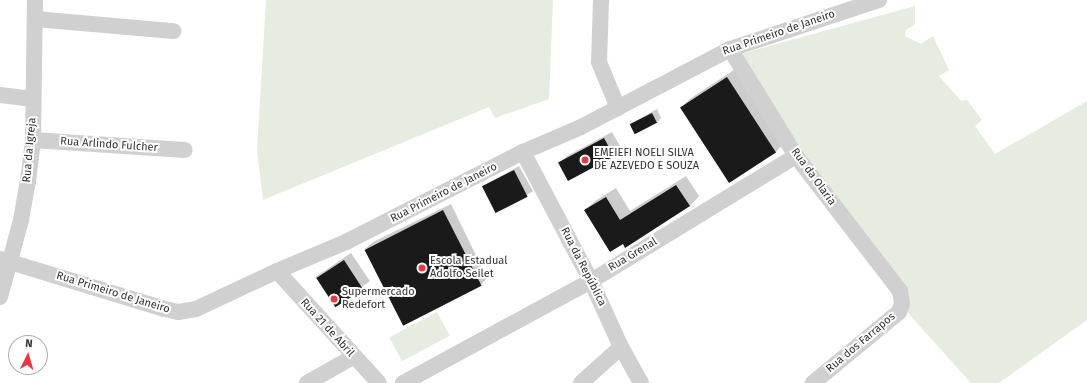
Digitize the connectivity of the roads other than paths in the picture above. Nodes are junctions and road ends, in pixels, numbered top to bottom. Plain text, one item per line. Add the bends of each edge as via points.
1 (35, 0) edge
2 (601, 0) edge
3 (879, 0) edge
4 (35, 19) junction
5 (174, 31) dead end
6 (730, 49) junction
7 (0, 95) edge
8 (33, 98) junction
9 (618, 108) junction
10 (33, 140) junction
11 (185, 150) dead end
12 (523, 152) junction
13 (796, 156) junction
14 (5, 261) edge
15 (277, 271) junction
16 (591, 281) junction
17 (0, 297) edge
18 (902, 299) joint
19 (621, 347) junction
20 (353, 357) junction
21 (307, 383) edge
22 (379, 383) edge
23 (403, 383) edge
24 (581, 383) edge
25 (641, 383) edge
26 (813, 383) edge

1 - 4 street, Rua da Igreja
2 - 9 street via 599,62
3 - 6 street, Rua Primeiro de Janeiro
4 - 5 street
4 - 8 street, Rua da Igreja
6 - 9 street, Rua Primeiro de Janeiro
6 - 13 street, Rua da Olaria
7 - 8 street
8 - 10 street, Rua da Igreja
9 - 12 street, Rua Primeiro de Janeiro via 582,127
10 - 11 street, Rua Arlindo Fulcher
10 - 14 street, Rua da Igreja via 21,220
12 - 15 street, Rua Primeiro de Janeiro via 346,242
12 - 16 street, Rua da República
13 - 16 street, Rua Grenal
13 - 18 street, Rua da Olaria via 894,280
14 - 15 street, Rua Primeiro de Janeiro via 178,312 196,309
14 - 17 street, Rua da Igreja
15 - 20 street, Rua 21 de Abril
16 - 19 street, Rua da República
16 - 23 street, Rua Grenal
18 - 26 street, Rua dos Farrapos via 898,312
19 - 24 street
19 - 25 street, Rua da República
20 - 21 street
20 - 22 street, Rua 21 de Abril

